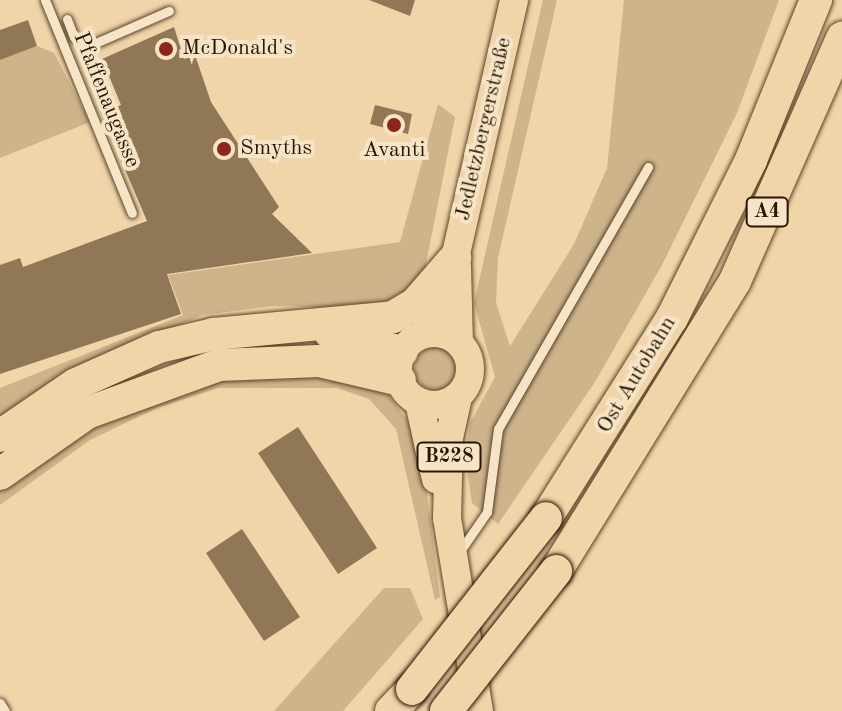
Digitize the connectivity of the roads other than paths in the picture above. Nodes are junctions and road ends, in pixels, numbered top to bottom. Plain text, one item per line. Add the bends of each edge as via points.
1 (45, 0) edge
2 (514, 0) edge
3 (816, 0) edge
4 (169, 11) dead end
5 (67, 19) dead end
6 (842, 38) edge
7 (648, 167) dead end
8 (132, 213) dead end
9 (455, 258) junction
10 (291, 327) junction
11 (459, 342) junction
12 (411, 367) junction
13 (458, 397) junction
14 (0, 436) edge
15 (0, 474) edge
16 (447, 518) junction
17 (452, 558) junction
18 (402, 700) edge
19 (0, 703) edge
20 (5, 711) edge
21 (446, 711) edge
22 (479, 711) edge

1 - 8 lane, Pfaffenaugasse
2 - 9 main road, Jedletzbergerstraße
3 - 18 highway, Ost Autobahn / A4, bridge via 751,160 672,318 546,518
4 - 5 lane via 91,45 74,37
6 - 21 highway, Ost Autobahn / A4, bridge via 735,281 556,571
7 - 17 lane via 513,400 489,455 487,512 472,542
9 - 10 highway via 416,303 393,317
9 - 11 main road, Jedletzbergerstraße
9 - 12 main road, Jedletzbergerstraße
10 - 12 highway
10 - 14 highway via 214,334 135,355
11 - 12 main road
11 - 13 main road, Jedletzbergerstraße via 470,376
12 - 13 main road via 439,405
12 - 15 highway via 319,361 219,365 87,413
12 - 16 main road, B228
13 - 16 main road, B228 via 449,438
16 - 17 main road, B228
17 - 22 main road, B228
19 - 20 lane

